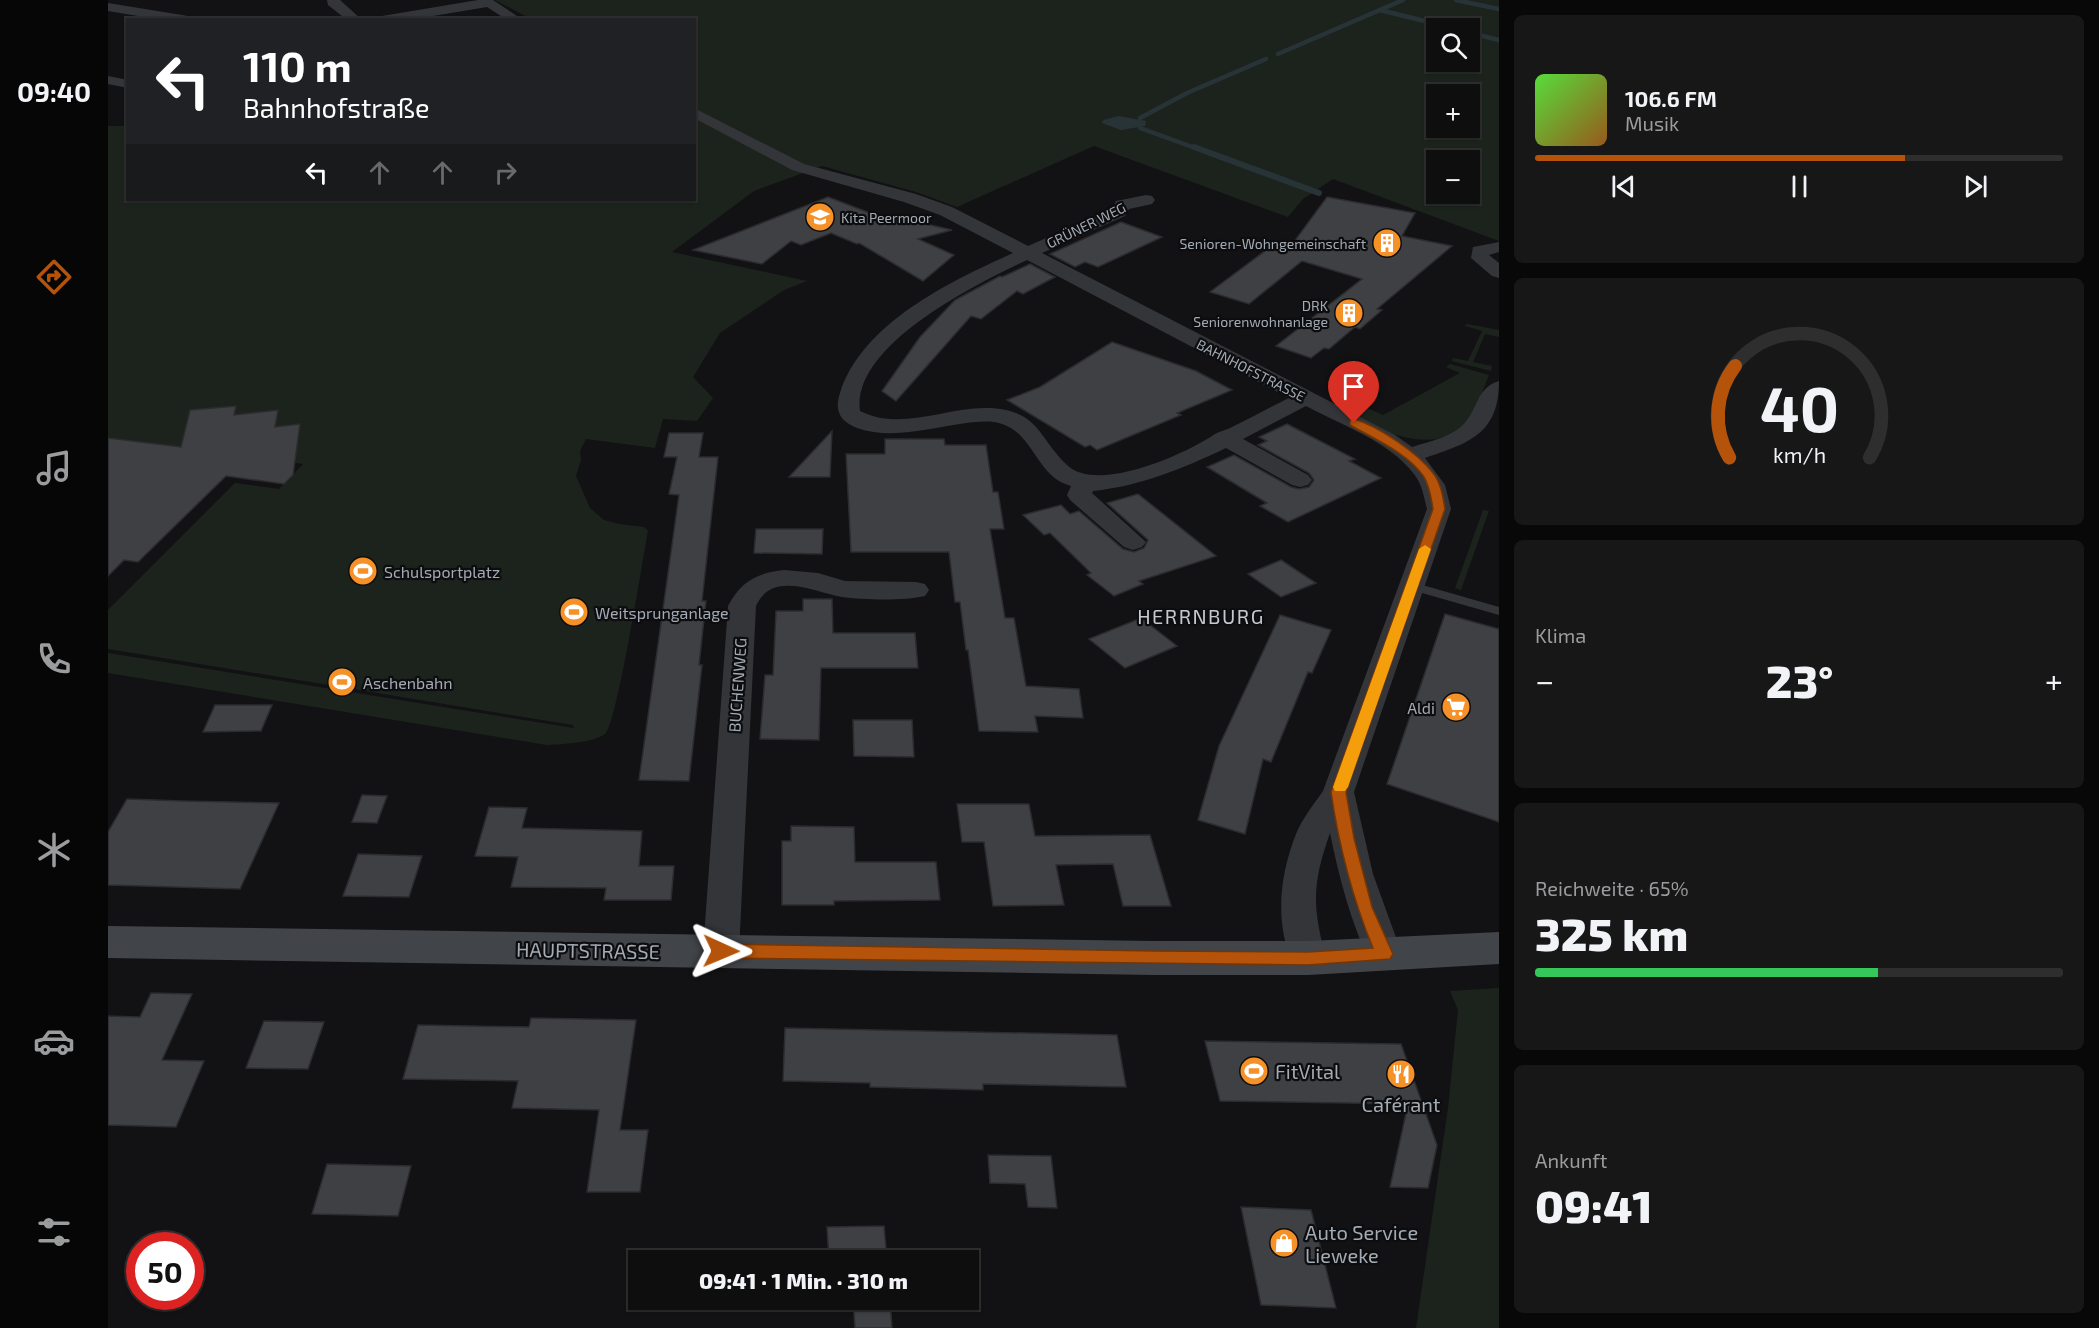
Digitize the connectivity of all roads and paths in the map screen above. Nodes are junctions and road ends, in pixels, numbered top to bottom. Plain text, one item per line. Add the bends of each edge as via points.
1 (334, 0) edge
2 (486, 1) edge
3 (108, 7) edge
4 (176, 18) edge
5 (353, 18) edge
6 (393, 18) edge
7 (514, 18) edge
8 (108, 80) edge
9 (126, 84) edge
10 (696, 113) edge
11 (1146, 200) dead end
12 (1499, 246) edge
13 (1027, 253) junction
14 (1499, 272) edge
15 (1499, 388) edge
16 (1305, 398) junction
17 (1224, 438) junction
18 (1410, 455) junction
19 (1300, 480) dead end
20 (1084, 483) junction
21 (1133, 542) dead end
22 (1412, 586) junction
23 (916, 590) dead end
24 (1499, 610) edge
25 (1338, 792) junction
26 (108, 942) edge
27 (1499, 948) edge
28 (721, 951) junction
29 (1384, 954) junction
30 (1308, 958) junction

1 - 5 street
2 - 6 street
2 - 7 street
3 - 4 street
8 - 9 street
10 - 13 street, BAHNHOFSTRASSE via 798,167 935,206
11 - 13 street, GRÜNER WEG via 1122,205 1119,212
12 - 14 street via 1480,250 1480,258
13 - 16 street, BAHNHOFSTRASSE
13 - 20 street via 960,284 915,311 866,363 853,384 848,411 862,422 892,426 979,415 1008,418 1024,425 1060,472
15 - 18 street via 1485,404 1477,424 1456,440
16 - 17 street
16 - 18 street, BAHNHOFSTRASSE
17 - 19 street
17 - 20 street via 1144,475 1103,485
18 - 22 street, BAHNHOFSTRASSE via 1429,474 1439,509
20 - 21 street via 1079,495
22 - 24 lane
22 - 25 street, BAHNHOFSTRASSE
23 - 28 street, BUCHENWEG via 850,589 805,579 781,579 763,581 745,595
25 - 29 street, BAHNHOFSTRASSE via 1364,907
25 - 30 street, BAHNHOFSTRASSE via 1313,833 1298,884 1299,922
26 - 28 main road, HAUPTSTRASSE
27 - 29 main road, HAUPTSTRASSE
28 - 30 main road, HAUPTSTRASSE
29 - 30 main road, HAUPTSTRASSE

